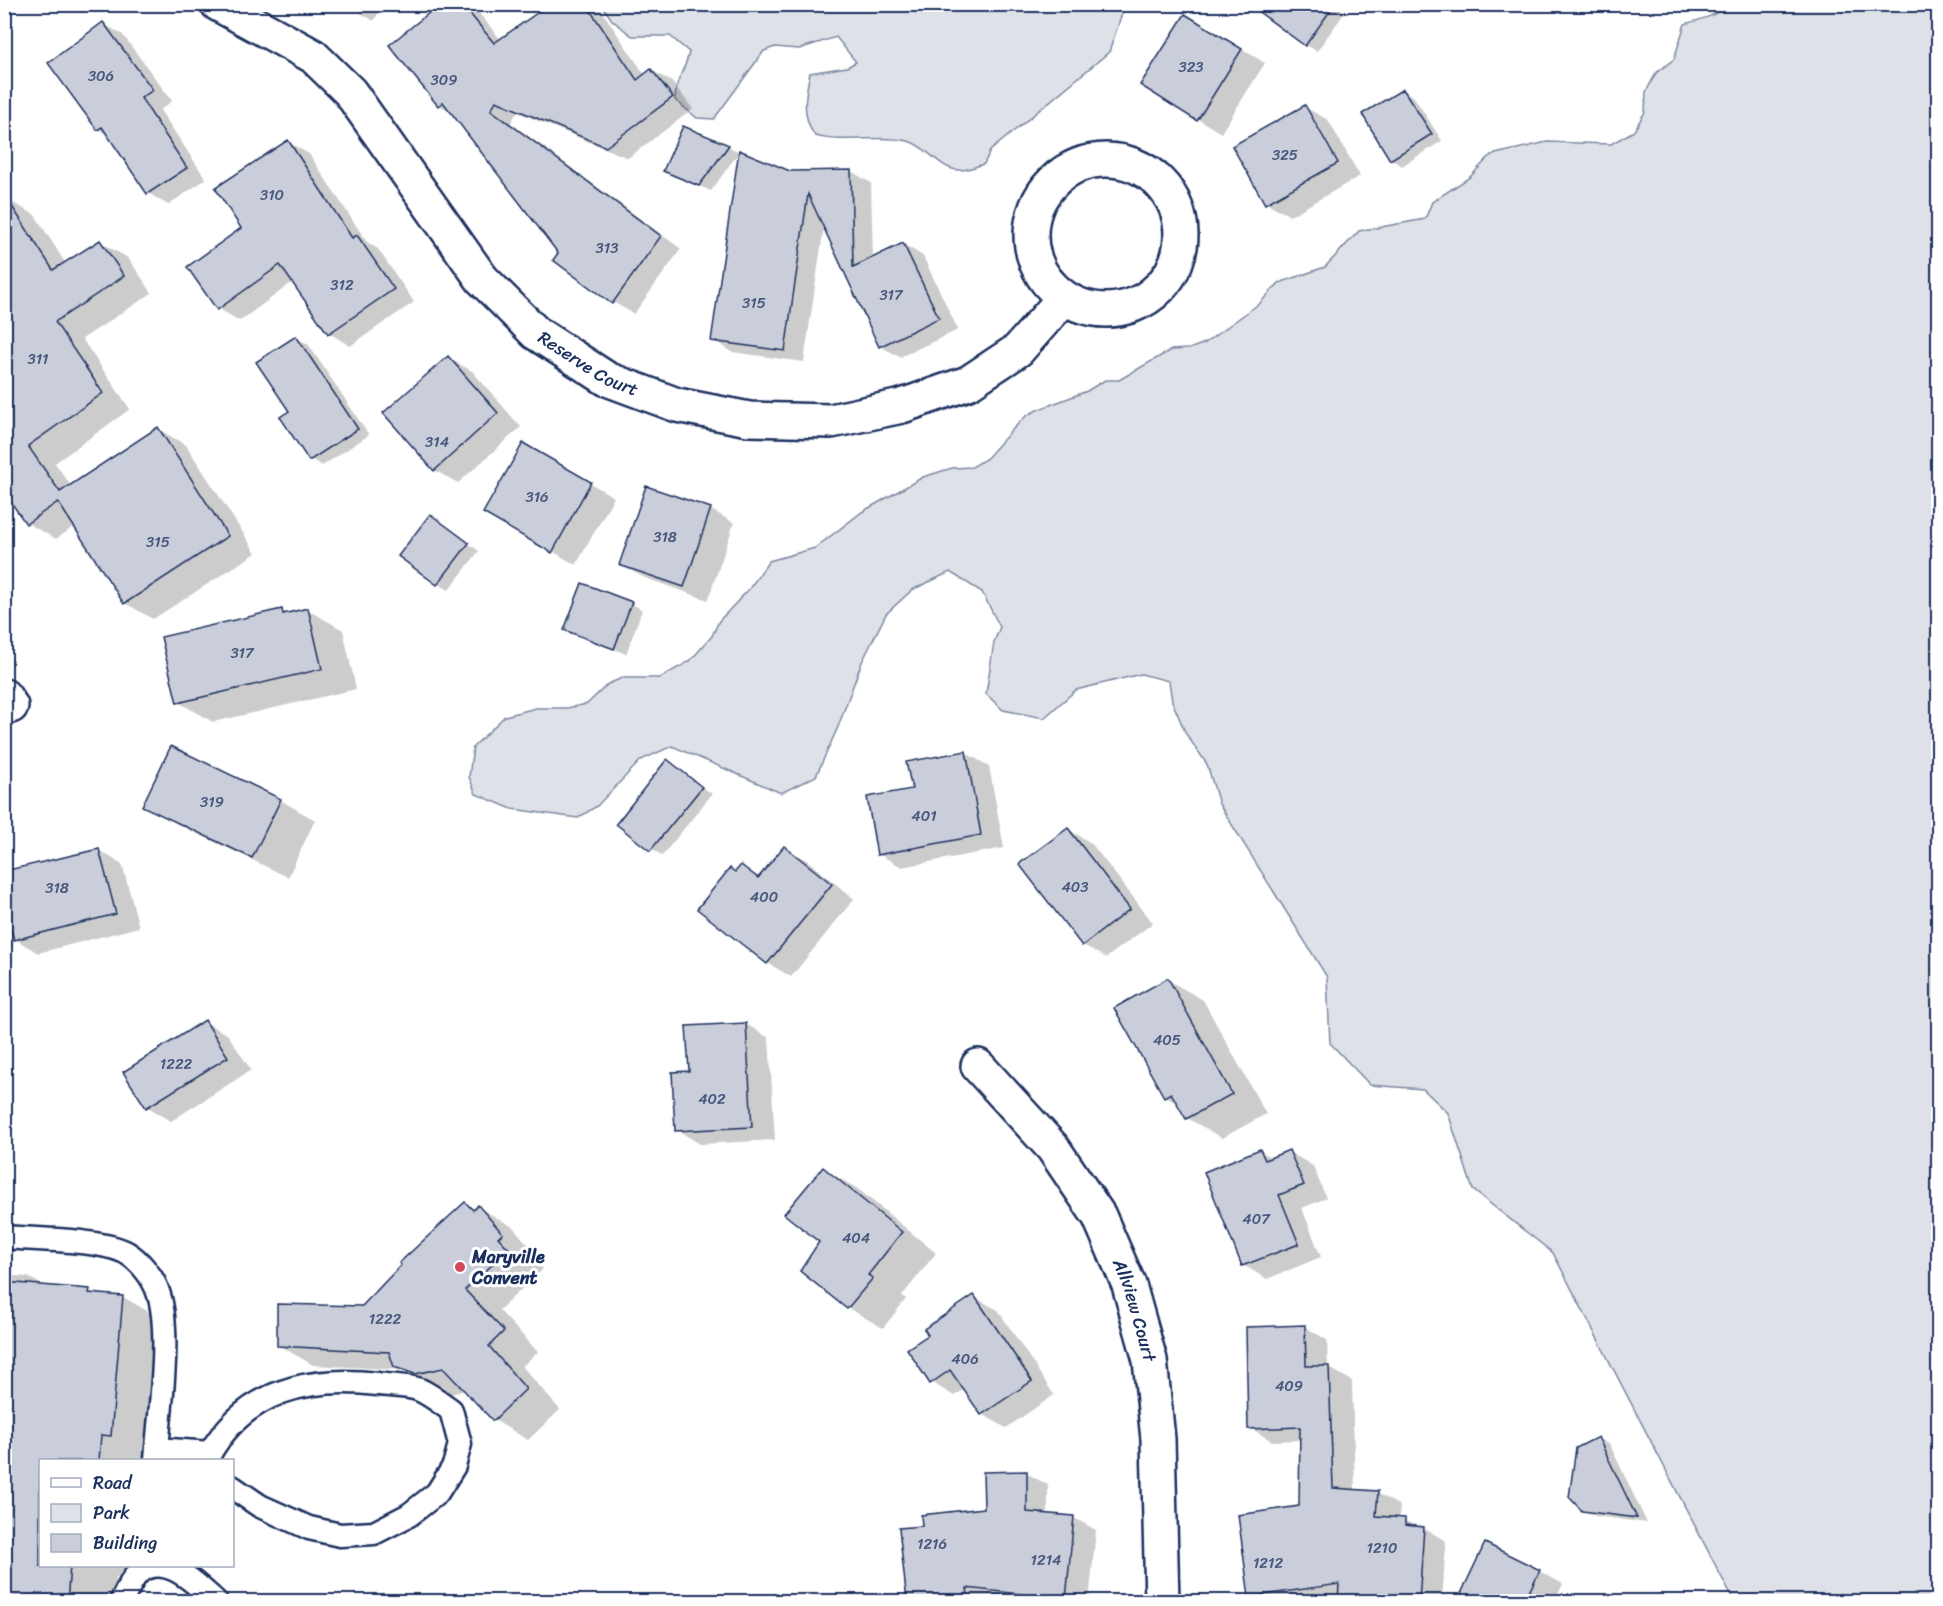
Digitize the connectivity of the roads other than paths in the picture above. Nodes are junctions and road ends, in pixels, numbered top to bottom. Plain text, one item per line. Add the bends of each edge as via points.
1 (218, 4) edge
2 (1064, 298) junction
3 (978, 1066) dead end
4 (4, 1237) edge
5 (157, 1455) edge
6 (212, 1457) edge
7 (234, 1488) edge
8 (149, 1567) edge
9 (168, 1567) edge
10 (121, 1602) edge
11 (216, 1602) edge
12 (1162, 1602) edge

1 - 2 street, Reserve Court via 313,56 350,92 482,279 536,333 607,379 677,405 749,419 831,421 902,406 968,383 1018,350
2 - 2 street via 1042,277 1032,253 1030,226 1038,201 1051,183 1072,168 1094,160 1121,161 1142,169 1162,185 1180,225 1180,248 1171,273 1149,297 1125,309 1106,312 1081,307
3 - 12 street, Allview Court via 1053,1148 1099,1216 1129,1285 1150,1360 1156,1416
4 - 5 lane via 100,1246 126,1253 143,1266 158,1290 164,1319
5 - 6 lane
6 - 7 lane via 222,1434 265,1397 304,1384 357,1382 418,1389 451,1410 460,1444 454,1466 437,1493 409,1515 374,1533 340,1535 309,1527 261,1506
8 - 10 lane via 138,1574
9 - 11 lane via 182,1573

